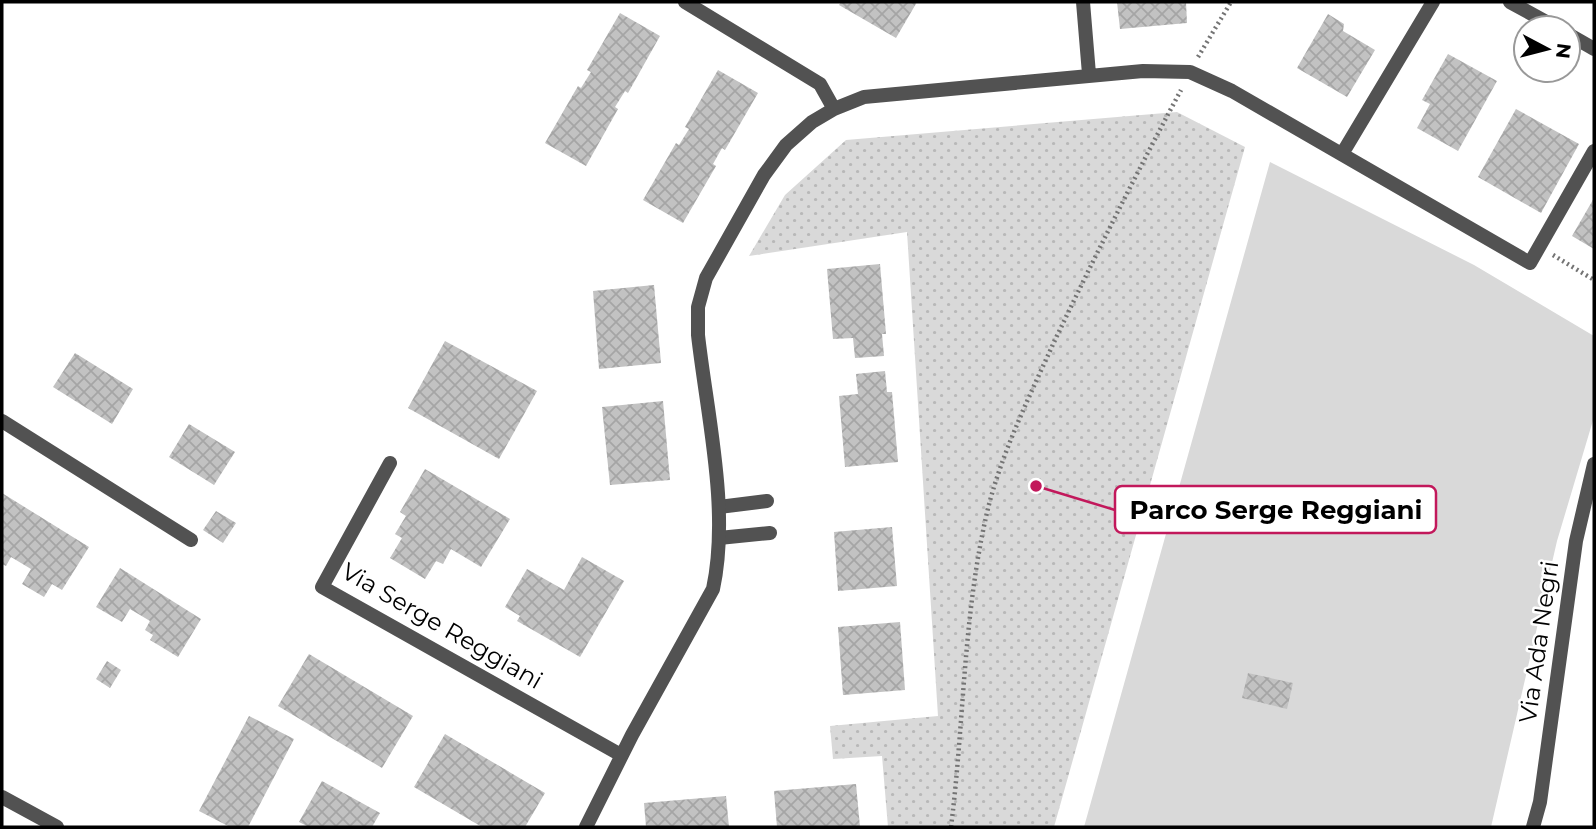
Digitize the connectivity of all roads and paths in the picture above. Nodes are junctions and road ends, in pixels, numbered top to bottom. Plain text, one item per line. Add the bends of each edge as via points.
1 (685, 2) edge
2 (1083, 2) edge
3 (1231, 2) edge
4 (1433, 2) edge
5 (1510, 2) edge
6 (1532, 14) edge
7 (1190, 72) junction
8 (1089, 74) junction
9 (834, 109) junction
10 (1594, 151) edge
11 (1342, 154) junction
12 (1539, 247) junction
13 (1594, 280) edge
14 (2, 421) edge
15 (390, 463) dead end
16 (1594, 464) edge
17 (767, 500) dead end
18 (719, 507) junction
19 (770, 533) dead end
20 (719, 538) junction
21 (191, 540) dead end
22 (621, 755) junction
23 (2, 797) edge
24 (57, 827) edge
25 (586, 827) edge
26 (951, 827) edge
27 (1533, 827) edge

1 - 9 street via 820,84
2 - 8 street
3 - 7 path
4 - 11 street
5 - 6 street
7 - 8 street
7 - 11 street
7 - 26 path via 1103,239 1036,382 986,514 972,590
8 - 9 street via 864,97
9 - 18 street via 786,145 706,278 698,307 698,335
10 - 12 street
11 - 12 street via 1530,263
12 - 13 path
14 - 21 street
15 - 22 street, Via Serge Reggiani via 322,587
16 - 27 street, Via Ada Negri via 1576,541
17 - 18 street
18 - 20 street
19 - 20 street
20 - 22 street via 713,589
22 - 25 street
23 - 24 street

